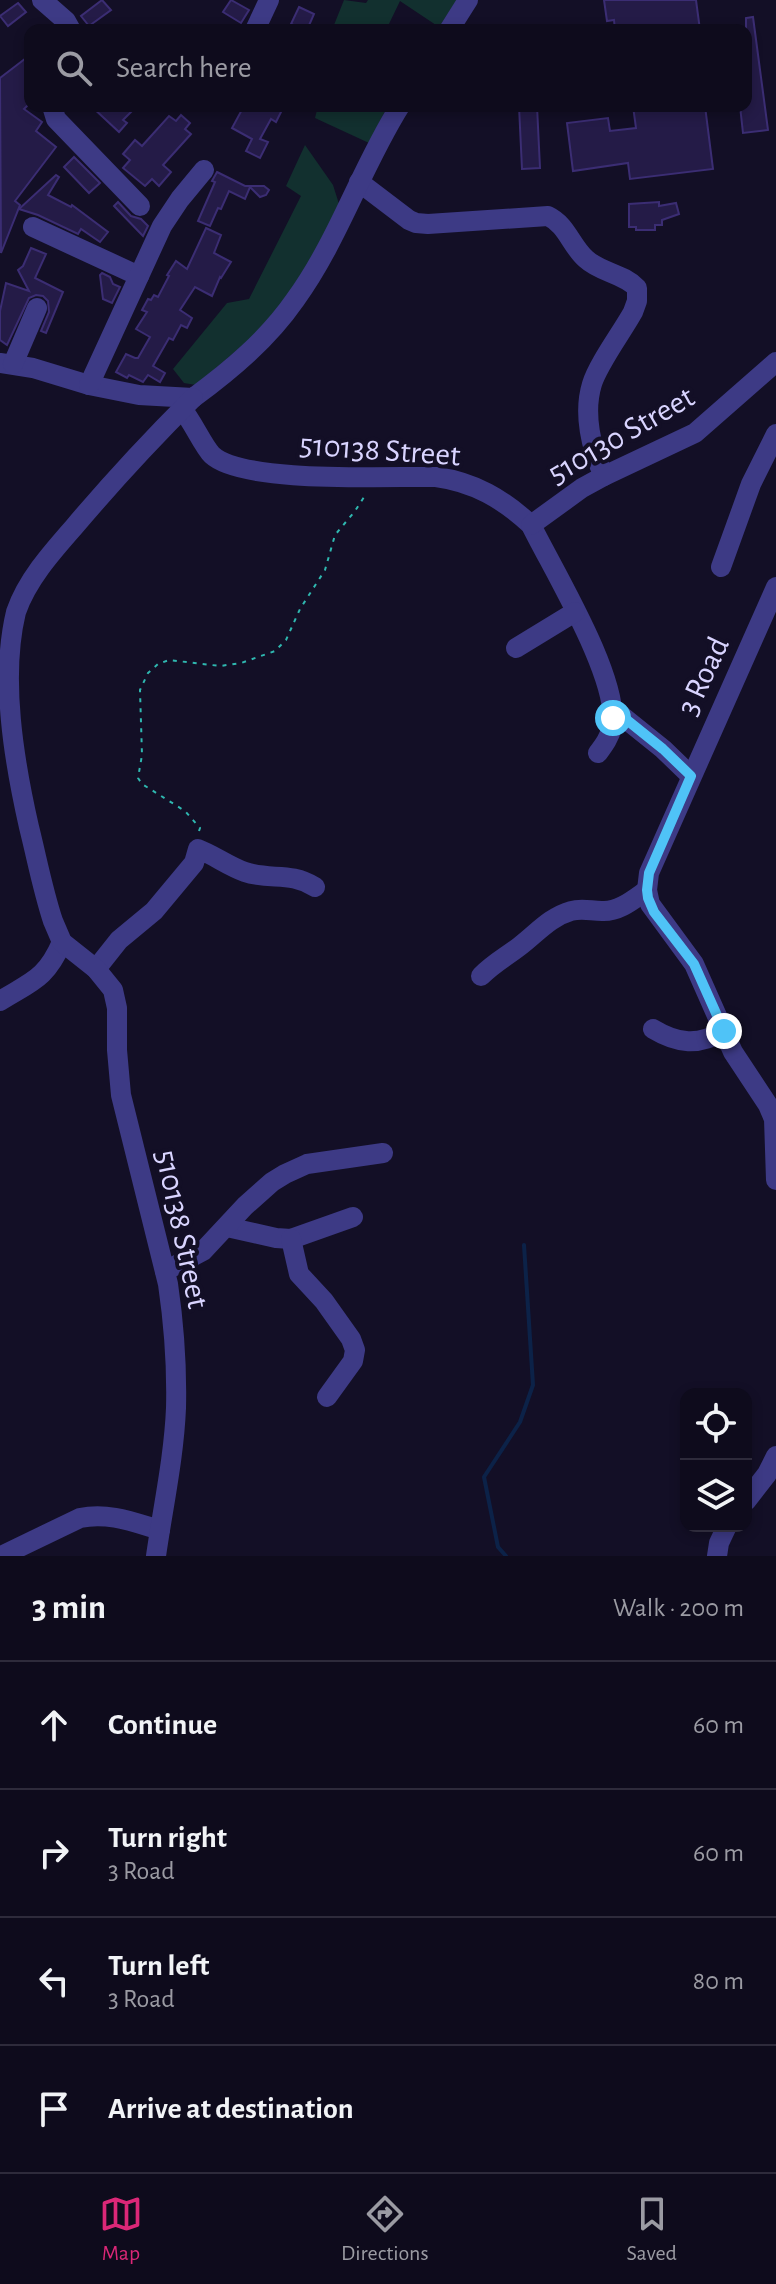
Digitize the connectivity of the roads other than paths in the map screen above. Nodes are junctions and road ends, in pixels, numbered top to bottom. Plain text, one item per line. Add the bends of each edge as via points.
1 (42, 0) edge
2 (269, 0) edge
3 (468, 0) edge
4 (68, 24) edge
5 (258, 24) edge
6 (453, 24) edge
7 (54, 112) edge
8 (397, 112) edge
9 (204, 170) dead end
10 (359, 182) junction
11 (140, 206) dead end
12 (33, 227) dead end
13 (139, 276) junction
14 (37, 308) dead end
15 (776, 362) edge
16 (6, 363) edge
17 (89, 385) junction
18 (188, 403) junction
19 (776, 434) edge
20 (604, 476) junction
21 (531, 525) junction
22 (721, 567) dead end
23 (776, 587) edge
24 (575, 612) junction
25 (516, 648) dead end
26 (612, 708) junction
27 (598, 753) dead end
28 (691, 776) junction
29 (315, 887) dead end
30 (647, 890) junction
31 (62, 942) junction
32 (96, 969) junction
33 (481, 976) dead end
34 (0, 1001) edge
35 (653, 1029) dead end
36 (724, 1031) junction
37 (383, 1153) dead end
38 (776, 1180) edge
39 (353, 1217) dead end
40 (227, 1227) junction
41 (291, 1239) junction
42 (165, 1271) junction
43 (327, 1397) dead end
44 (773, 1473) edge
45 (752, 1495) edge
46 (160, 1530) junction
47 (724, 1532) edge
48 (1, 1556) edge
49 (156, 1556) edge
50 (717, 1556) edge

1 - 4 street
2 - 5 street
3 - 6 street
7 - 11 street
8 - 10 street, 510138 Street
9 - 13 street via 162,226
10 - 18 street, 510138 Street via 295,301 245,356
10 - 20 street via 416,223 548,216 587,261 637,288 633,312 592,382 589,398 592,439
12 - 13 street
13 - 17 street
14 - 16 street
15 - 20 street, 510130 Street via 695,433
16 - 17 street
17 - 18 street
18 - 21 street, 510138 Street via 212,455 229,465 464,482 494,496
18 - 31 street, 510138 Street via 62,540 15,613 5,687 8,731 48,908
19 - 22 street
20 - 21 street, 510130 Street
21 - 24 street, 510138 Street
23 - 28 street, 3 Road
24 - 25 street
24 - 26 street, 510138 Street via 601,668
26 - 27 street, 510138 Street via 612,729
26 - 28 street
28 - 30 street, 3 Road via 649,873
29 - 32 street via 294,877 243,871 198,849 194,863 154,911 119,940
30 - 33 street via 611,910 561,915
30 - 36 street via 654,912 694,964
31 - 32 street, 510138 Street
31 - 34 street via 46,971
32 - 42 street, 510138 Street via 115,997 121,1095
35 - 36 street via 673,1040 695,1041
36 - 38 street via 774,1119
37 - 40 street via 298,1168 272,1182
39 - 41 street
40 - 41 street
40 - 42 street via 203,1251
41 - 43 street via 299,1274 324,1301 355,1350
42 - 46 street, 510138 Street via 176,1407
44 - 45 street
46 - 48 street via 93,1515
46 - 49 street, 510138 Street
47 - 50 street

